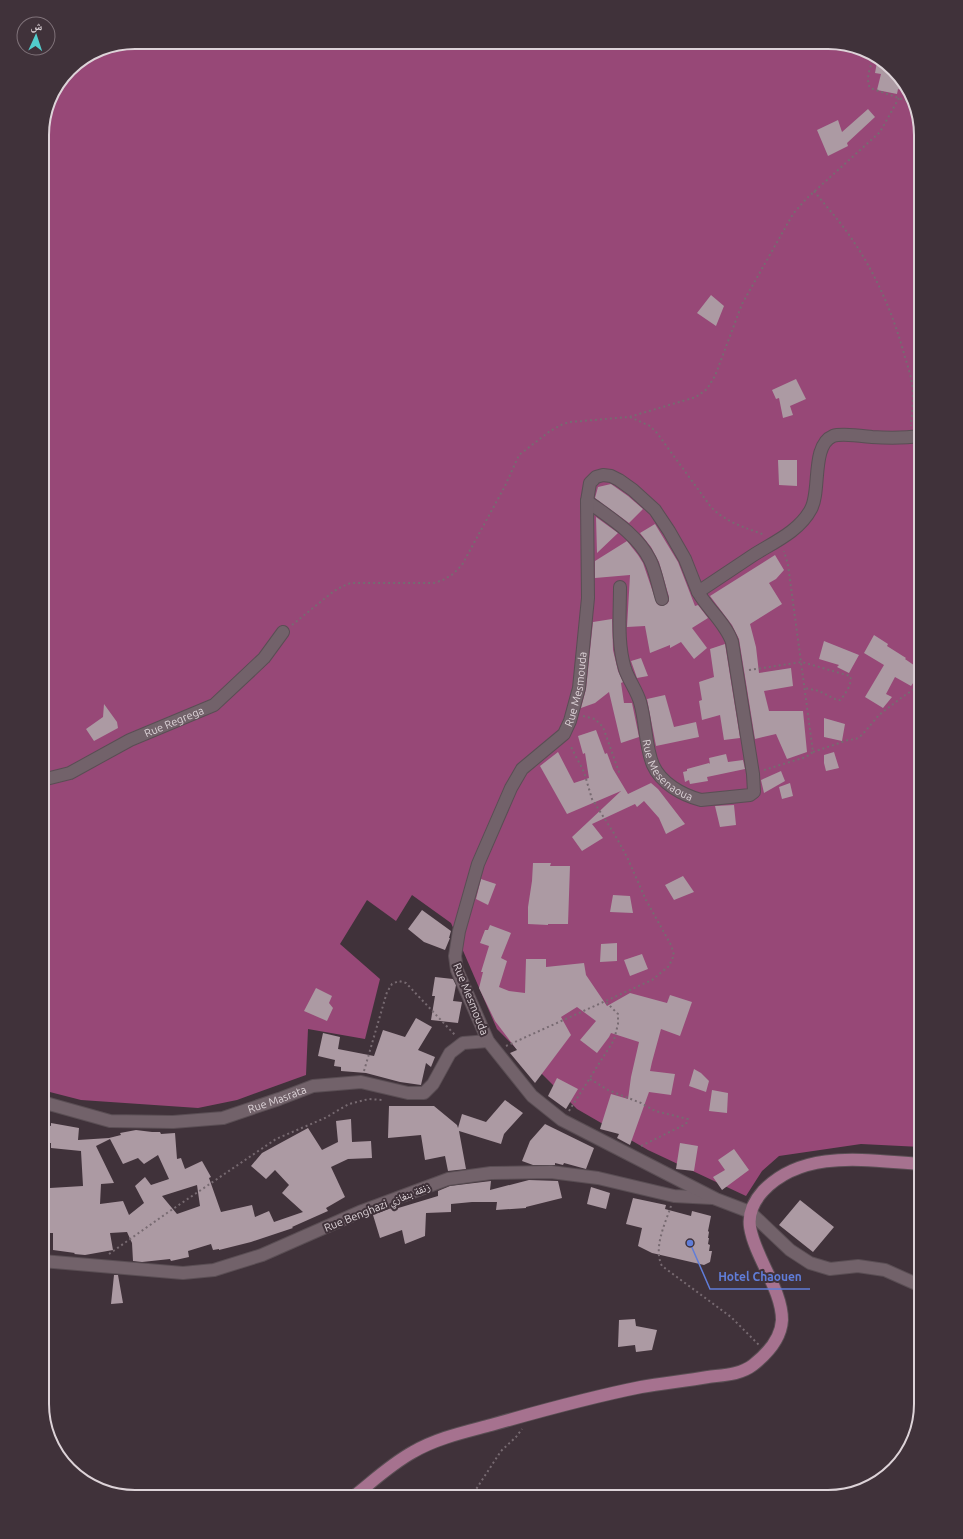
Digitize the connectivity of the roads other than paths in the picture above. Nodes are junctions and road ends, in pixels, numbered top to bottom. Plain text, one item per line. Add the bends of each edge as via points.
1 (914, 437) edge
2 (587, 501) junction
3 (620, 587) dead end
4 (698, 592) junction
5 (662, 599) dead end
6 (283, 632) road end
7 (49, 778) edge
8 (491, 1046) junction
9 (49, 1104) edge
10 (914, 1164) edge
11 (716, 1198) junction
12 (750, 1212) junction
13 (49, 1262) edge
14 (914, 1283) edge
15 (362, 1490) edge

1 - 4 street via 842,435 833,436 824,442 820,452 815,497 811,510 802,521 779,541
2 - 4 street, Rue Mesmouda via 590,483 603,475 619,480 633,490 654,510 669,531 685,559
2 - 5 street via 619,524 639,543 650,561
2 - 8 street, Rue Mesmouda via 588,598 579,688 572,712 564,734 522,769 511,788 478,864 459,931 455,956 457,970
3 - 4 street, Rue Mesenaoua via 623,659 639,700 653,766 667,784 701,800 750,795 755,788 729,634
6 - 7 street, Rue Regrega via 264,658 214,705 130,740 70,773
8 - 9 street, Rue Masrata via 463,1043 450,1053 433,1084 424,1093 408,1093 361,1082 313,1086 223,1118 173,1122 110,1121
8 - 11 street, Rue Mesmouda via 532,1096 562,1120
10 - 12 main road via 842,1160 820,1161 802,1166 770,1184 758,1197
11 - 12 street, Rue Mesmouda
11 - 13 street, Rue Benghazi زنقة بنغازي via 674,1196 598,1178 551,1172 491,1173 448,1179 362,1211 262,1255 214,1270 183,1273
12 - 14 street via 790,1250 810,1263 830,1269 858,1266 885,1270
12 - 15 main road via 750,1226 756,1247 777,1296 782,1319 780,1332 772,1347 751,1367 734,1374 641,1387 437,1440 413,1452

